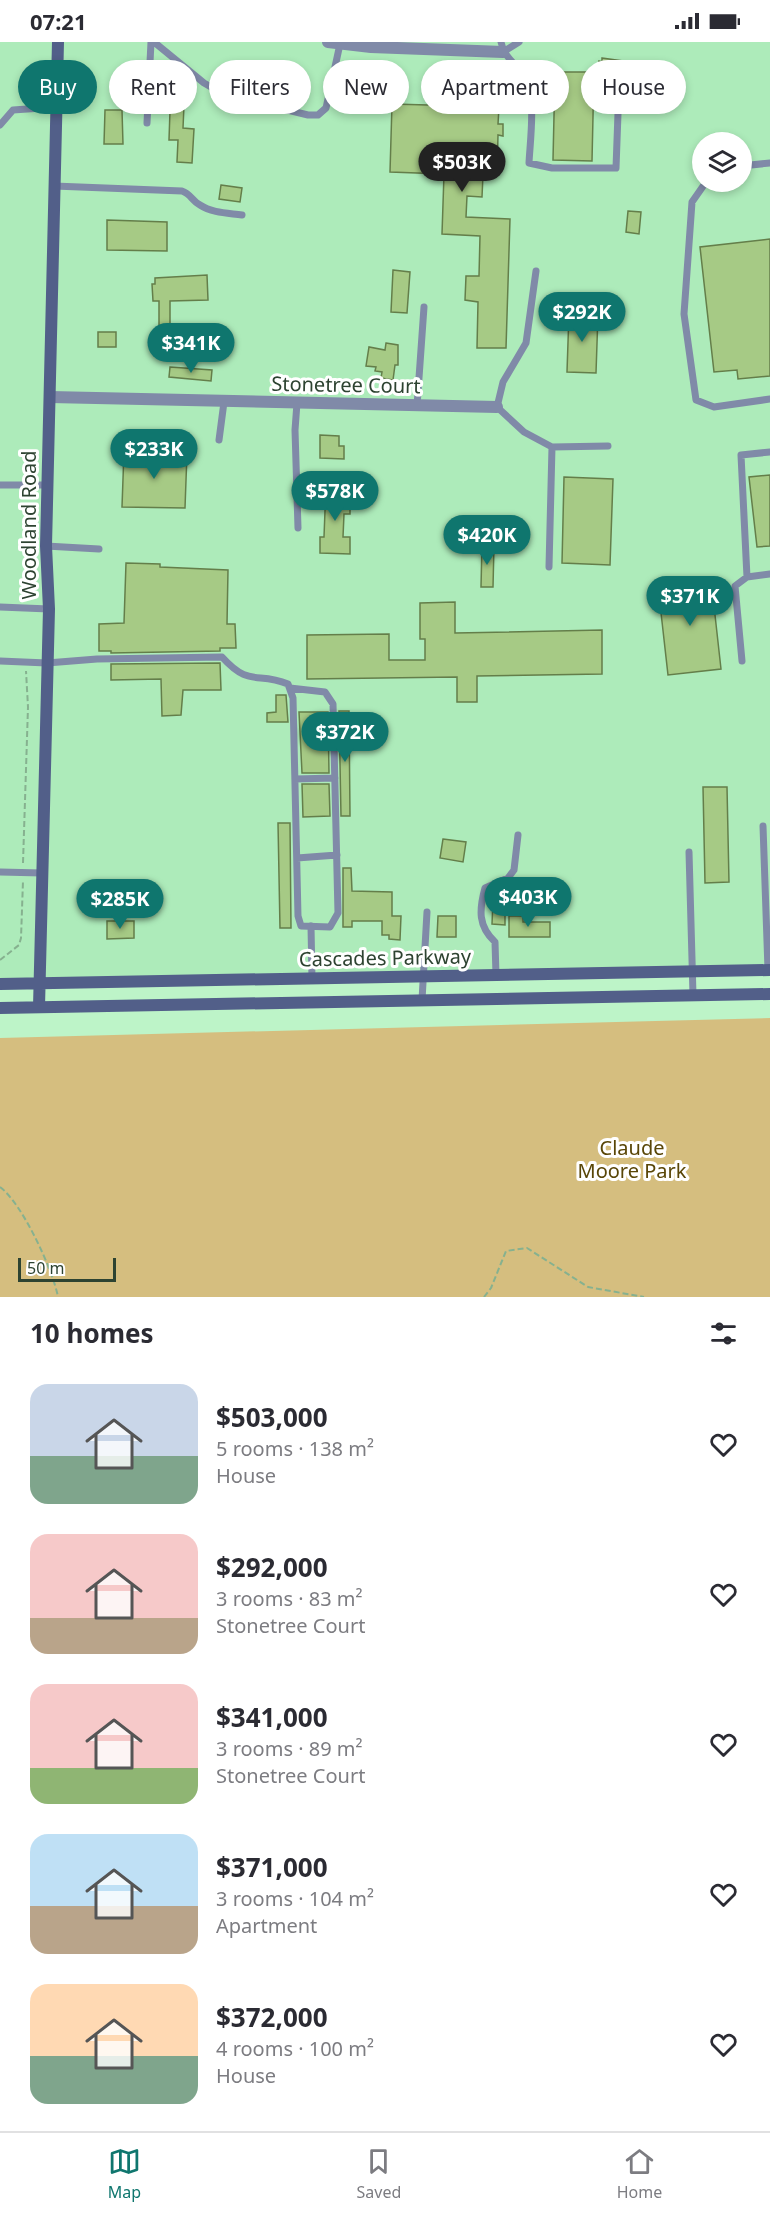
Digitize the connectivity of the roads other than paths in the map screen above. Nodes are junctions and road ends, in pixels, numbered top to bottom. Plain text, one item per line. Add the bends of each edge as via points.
1 (58, 42) edge
2 (153, 42) edge
3 (519, 42) edge
4 (334, 43) edge
5 (502, 47) edge
6 (57, 60) edge
7 (18, 110) edge
8 (56, 114) edge
9 (618, 114) edge
10 (147, 123) dead end
11 (0, 125) edge
12 (770, 163) edge
13 (752, 165) edge
14 (54, 186) junction
15 (699, 192) edge
16 (242, 215) dead end
17 (536, 271) dead end
18 (424, 307) dead end
19 (50, 397) junction
20 (770, 399) edge
21 (224, 402) junction
22 (297, 404) junction
23 (417, 406) junction
24 (497, 407) junction
25 (219, 440) dead end
26 (608, 446) dead end
27 (552, 447) junction
28 (770, 452) edge
29 (0, 485) edge
30 (48, 485) junction
31 (298, 528) dead end
32 (46, 546) junction
33 (99, 549) dead end
34 (549, 567) dead end
35 (770, 574) edge
36 (747, 577) junction
37 (0, 607) edge
38 (49, 609) junction
39 (0, 661) edge
40 (742, 661) dead end
41 (46, 663) junction
42 (290, 688) junction
43 (295, 778) junction
44 (335, 778) junction
45 (763, 826) dead end
46 (518, 835) dead end
47 (689, 852) dead end
48 (337, 855) junction
49 (297, 858) junction
50 (0, 872) edge
51 (42, 873) junction
52 (428, 912) dead end
53 (311, 926) junction
54 (769, 970) edge
55 (691, 972) junction
56 (496, 975) junction
57 (423, 976) junction
58 (312, 979) junction
59 (0, 984) edge
60 (39, 984) junction
61 (770, 994) edge
62 (693, 996) junction
63 (422, 1000) junction
64 (39, 1007) junction
65 (0, 1008) edge

1 - 6 main road, Woodland Road
2 - 4 lane via 204,83 225,94 308,115 318,115 326,108
2 - 10 lane
3 - 5 lane
4 - 5 street
5 - 9 lane via 527,81 529,164 616,168
7 - 11 lane
8 - 14 main road, Woodland Road
12 - 13 lane
14 - 16 lane via 182,191 209,210
14 - 19 main road, Woodland Road
15 - 20 lane via 692,202 684,314 696,400 714,407
17 - 24 lane via 526,343 503,382
18 - 23 lane
19 - 21 street, Stonetree Court
19 - 30 main road, Woodland Road
21 - 22 street, Stonetree Court
21 - 25 lane
22 - 23 street, Stonetree Court
22 - 31 lane
23 - 24 street, Stonetree Court
24 - 27 lane via 524,432
26 - 27 lane
27 - 34 lane
28 - 36 lane via 741,455
29 - 30 lane
30 - 32 main road, Woodland Road
32 - 33 lane
32 - 38 main road, Woodland Road
35 - 36 lane
36 - 40 lane via 735,586
37 - 38 lane
38 - 41 main road, Woodland Road
39 - 41 lane
41 - 42 lane via 222,657 246,678 271,679
41 - 51 main road, Woodland Road
42 - 43 lane
42 - 44 lane via 325,692 333,704
43 - 44 lane
43 - 49 lane
44 - 48 lane
45 - 54 lane
46 - 56 lane via 514,870 508,878 485,888 482,902 480,922 495,942
47 - 55 lane
48 - 49 lane
48 - 53 lane via 338,913 330,927
49 - 53 lane via 298,916 301,926
50 - 51 lane
51 - 60 main road, Woodland Road
52 - 57 lane
53 - 58 lane
54 - 55 main road, Cascades Parkway
55 - 56 main road, Cascades Parkway
55 - 62 lane
56 - 57 main road, Cascades Parkway
57 - 58 main road, Cascades Parkway
57 - 63 lane
58 - 60 main road, Cascades Parkway
59 - 60 main road, Cascades Parkway
60 - 64 main road, Woodland Road
61 - 62 main road
62 - 63 main road
63 - 64 main road
64 - 65 main road

